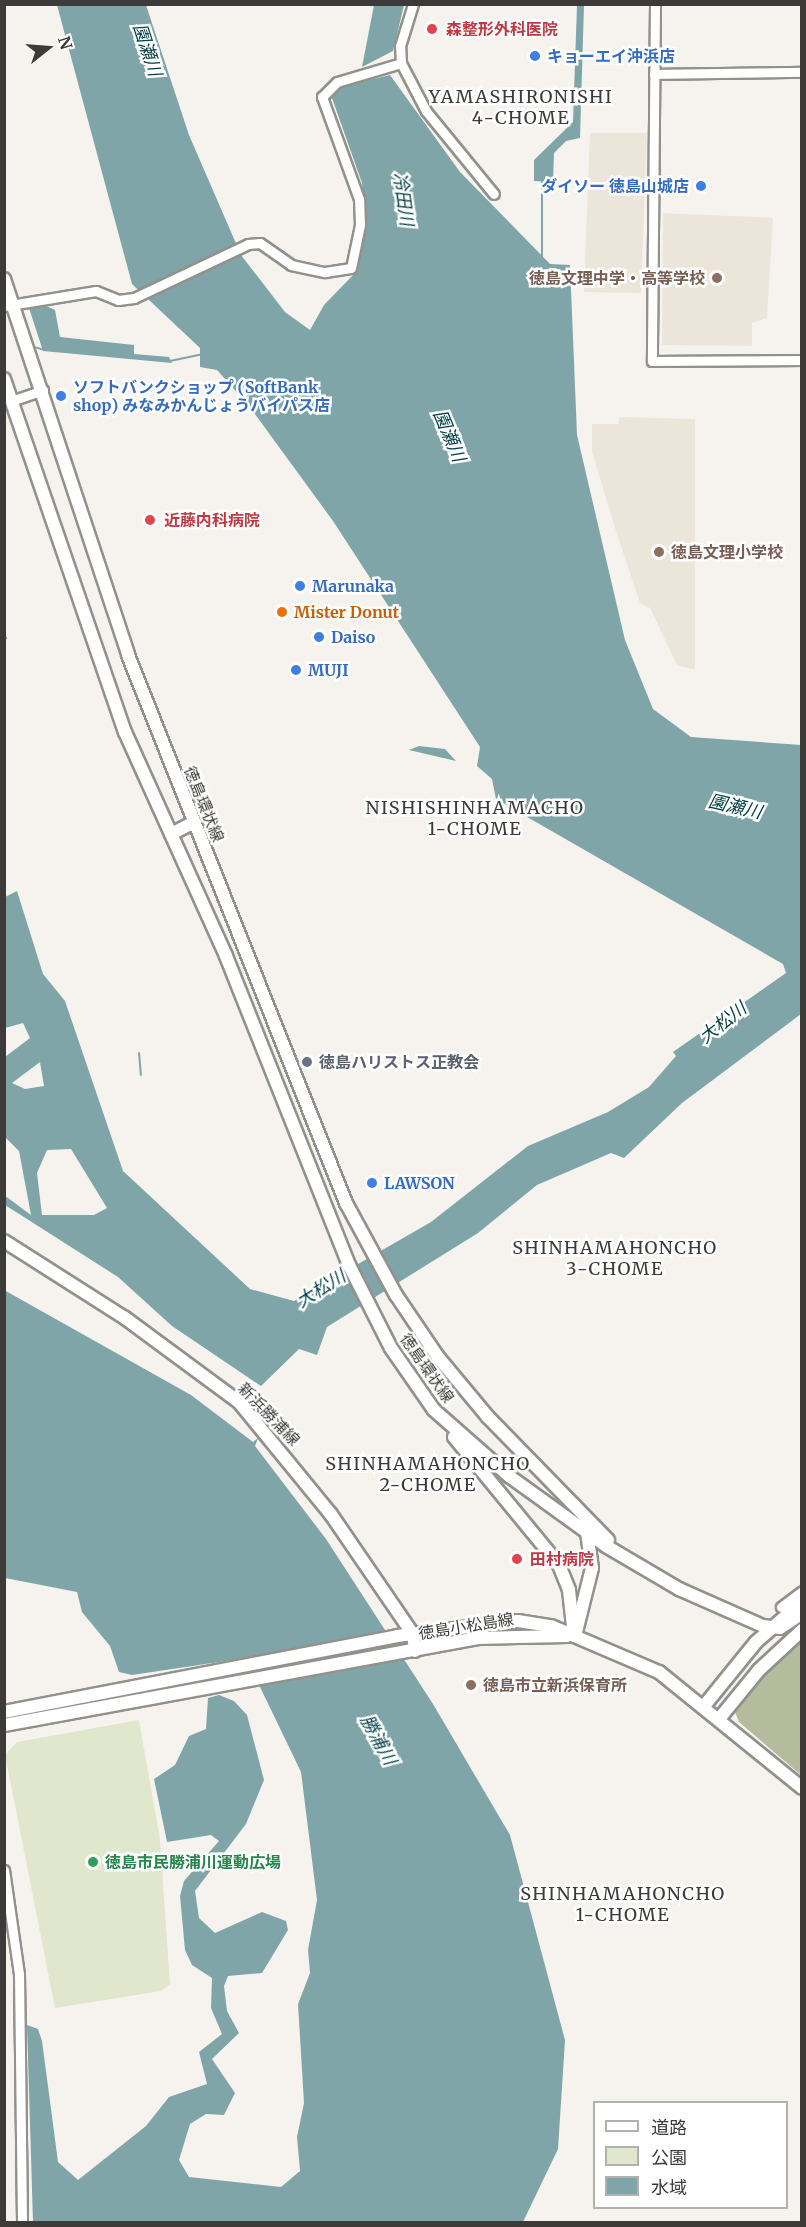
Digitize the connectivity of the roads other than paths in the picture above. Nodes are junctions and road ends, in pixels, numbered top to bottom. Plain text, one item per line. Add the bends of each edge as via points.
1 (413, 4) edge
2 (655, 4) edge
3 (401, 63) junction
4 (801, 72) edge
5 (654, 74) junction
6 (494, 194) dead end
7 (4, 279) edge
8 (9, 306) edge
9 (801, 360) edge
10 (4, 379) edge
11 (43, 390) junction
12 (11, 401) junction
13 (193, 823) junction
14 (171, 834) junction
15 (4, 1241) edge
16 (434, 1410) junction
17 (578, 1512) junction
18 (588, 1534) junction
19 (656, 1577) junction
20 (801, 1591) edge
21 (801, 1602) edge
22 (781, 1607) dead end
23 (801, 1613) edge
24 (771, 1628) junction
25 (801, 1630) edge
26 (413, 1634) junction
27 (574, 1636) junction
28 (410, 1652) junction
29 (704, 1706) junction
30 (4, 1712) edge
31 (718, 1719) junction
32 (4, 1725) edge
33 (801, 1788) edge
34 (4, 1870) edge
35 (22, 2223) edge

1 - 3 street via 400,46
2 - 5 street
3 - 6 street via 426,111
3 - 8 street via 337,82 322,97 358,199 360,225 351,268 334,273 291,265 260,243 248,244 138,297 118,300 96,291
4 - 5 street
5 - 9 street via 652,361
7 - 8 main road, 徳島環状線
8 - 11 main road, 徳島環状線 via 22,327
10 - 12 main road, 徳島環状線
11 - 12 street
11 - 13 main road, 徳島環状線 via 103,582
12 - 14 main road, 徳島環状線 via 109,691
13 - 14 main road
13 - 17 main road, 徳島環状線 via 324,1154 371,1253 459,1385
14 - 16 main road, 徳島環状線 via 349,1266 373,1316
15 - 26 main road, 新浜勝浦線 via 125,1318 239,1402 298,1470
16 - 18 main road, 徳島環状線 via 492,1463
16 - 27 main road via 563,1573
17 - 18 main road, 徳島環状線
17 - 19 main road, 徳島環状線
18 - 19 main road, 徳島環状線
18 - 27 main road, 徳島環状線 via 590,1584
19 - 24 main road, 徳島環状線
20 - 22 street
21 - 24 main road
23 - 24 main road
24 - 29 main road
25 - 31 main road via 759,1670
26 - 27 main road, 徳島小松島線 via 518,1622
26 - 28 main road, 新浜勝浦線
26 - 30 main road, 徳島小松島線
27 - 28 main road, 徳島小松島線 via 516,1633
27 - 29 main road via 659,1672
28 - 32 main road, 徳島小松島線
29 - 31 main road
31 - 33 main road
34 - 35 street via 19,1974

